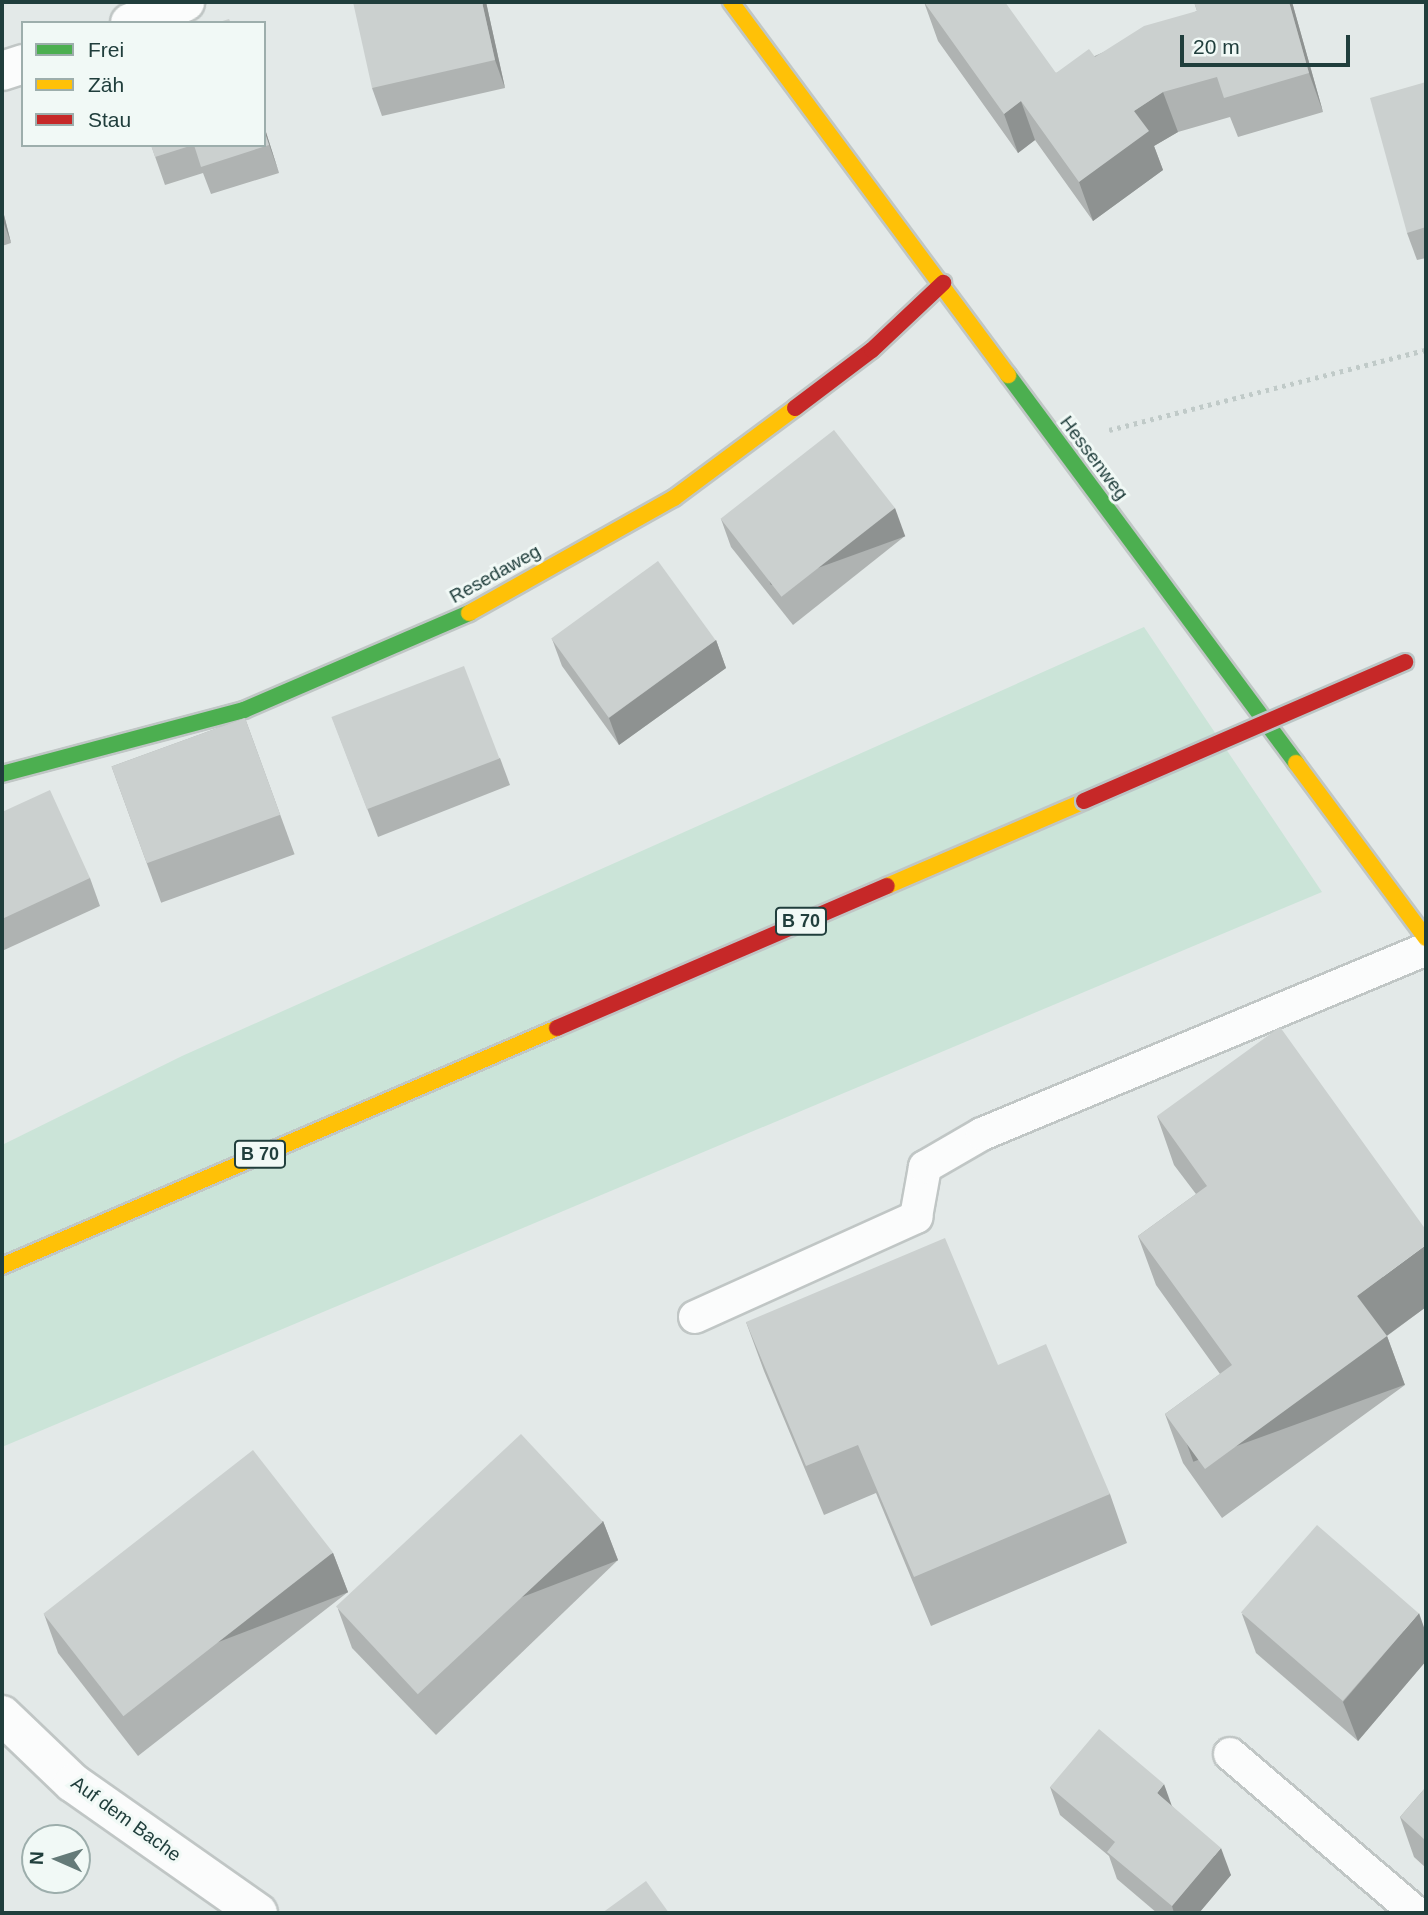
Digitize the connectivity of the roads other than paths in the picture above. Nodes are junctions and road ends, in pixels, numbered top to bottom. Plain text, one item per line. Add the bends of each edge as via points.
1 (185, 2) edge
2 (732, 2) edge
3 (135, 21) edge
4 (21, 65) edge
5 (2, 71) edge
6 (943, 284) junction
7 (1426, 653) edge
8 (2, 774) edge
9 (1426, 938) edge
10 (1426, 949) edge
11 (2, 1266) edge
12 (695, 1317) dead end
13 (2, 1715) edge
14 (1230, 1754) dead end
15 (249, 1911) edge
16 (1416, 1913) edge

1 - 3 street
2 - 6 street, Hessenweg
4 - 5 street
6 - 8 street, Resedaweg via 872,350 674,498 448,625 244,710
6 - 9 street, Hessenweg via 1059,448 1178,600
7 - 11 street, B 70, bridge
10 - 12 lane via 982,1134 925,1167 916,1217
13 - 15 street, Auf dem Bache via 73,1783
14 - 16 lane

